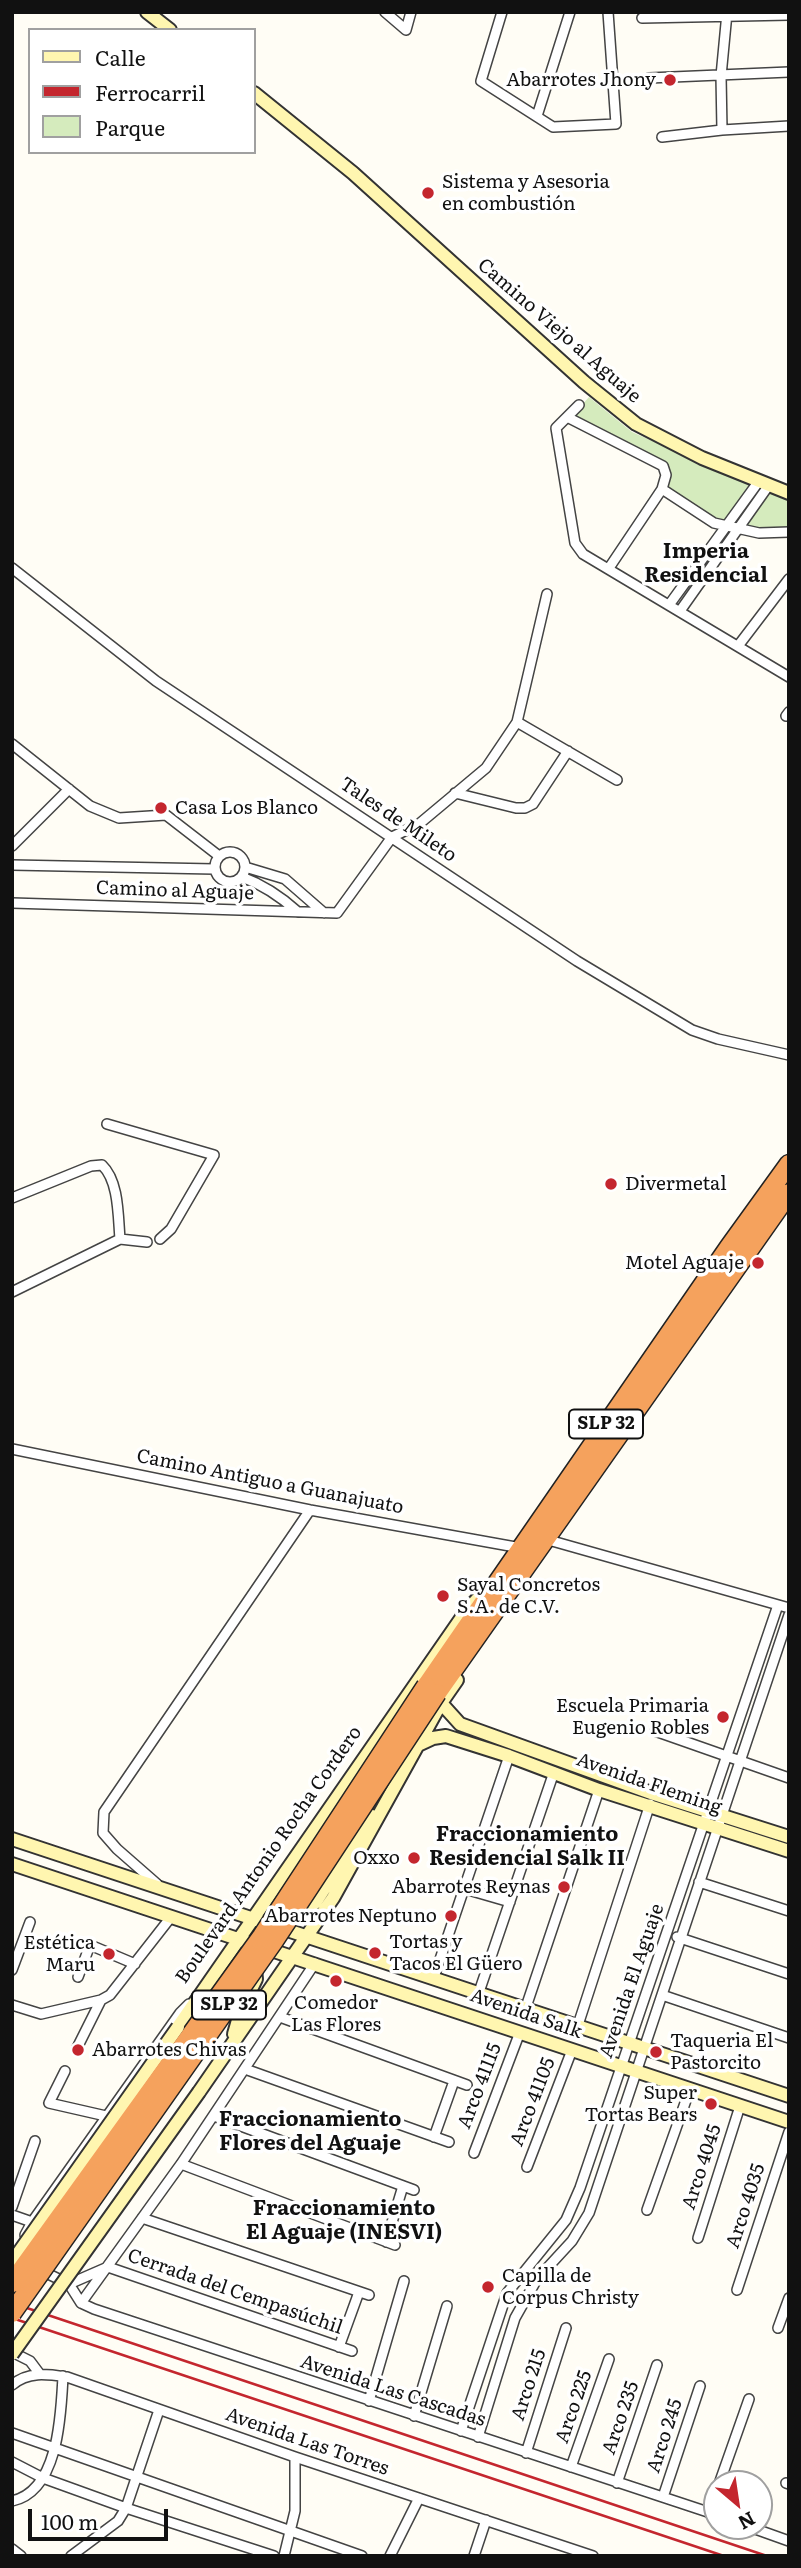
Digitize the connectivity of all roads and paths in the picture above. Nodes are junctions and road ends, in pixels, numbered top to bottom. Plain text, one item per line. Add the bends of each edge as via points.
1 (147, 12) edge
2 (385, 12) edge
3 (411, 12) edge
4 (502, 12) edge
5 (570, 12) edge
6 (608, 12) edge
7 (727, 15) edge
8 (789, 15) edge
9 (642, 18) dead end
10 (167, 28) edge
11 (789, 72) edge
12 (721, 76) junction
13 (649, 78) dead end
14 (256, 95) edge
15 (537, 116) junction
16 (789, 126) edge
17 (722, 130) junction
18 (662, 137) dead end
19 (579, 405) dead end
20 (567, 417) junction
21 (760, 486) junction
22 (662, 489) junction
23 (789, 493) edge
24 (726, 526) junction
25 (740, 528) junction
26 (789, 532) edge
27 (12, 568) edge
28 (609, 568) junction
29 (789, 579) edge
30 (547, 594) dead end
31 (669, 605) junction
32 (680, 611) junction
33 (738, 646) junction
34 (789, 677) edge
35 (517, 722) junction
36 (12, 744) edge
37 (568, 751) junction
38 (617, 780) dead end
39 (69, 789) junction
40 (455, 793) junction
41 (392, 837) junction
42 (12, 846) edge
43 (219, 856) junction
44 (12, 865) edge
45 (214, 869) junction
46 (243, 872) junction
47 (285, 880) junction
48 (277, 894) junction
49 (12, 903) edge
50 (298, 912) junction
51 (324, 913) junction
52 (789, 1055) edge
53 (107, 1124) dead end
54 (789, 1164) edge
55 (789, 1194) edge
56 (12, 1198) edge
57 (120, 1239) junction
58 (160, 1239) dead end
59 (147, 1242) dead end
60 (12, 1292) edge
61 (12, 1449) edge
62 (310, 1510) junction
63 (545, 1539) junction
64 (521, 1548) junction
65 (513, 1571) junction
66 (778, 1605) junction
67 (789, 1608) edge
68 (789, 1615) edge
69 (435, 1694) junction
70 (655, 1731) dead end
71 (418, 1745) junction
72 (509, 1756) junction
73 (727, 1757) junction
74 (739, 1762) junction
75 (554, 1772) junction
76 (789, 1777) edge
77 (394, 1786) junction
78 (599, 1790) junction
79 (652, 1800) junction
80 (706, 1817) junction
81 (719, 1822) junction
82 (789, 1837) edge
83 (12, 1839) edge
84 (299, 1851) junction
85 (789, 1851) edge
86 (12, 1864) edge
87 (699, 1882) junction
88 (160, 1887) junction
89 (464, 1889) junction
90 (510, 1902) junction
91 (789, 1911) edge
92 (171, 1917) junction
93 (252, 1919) junction
94 (30, 1922) dead end
95 (667, 1934) junction
96 (307, 1935) junction
97 (680, 1938) junction
98 (238, 1940) junction
99 (293, 1956) junction
100 (315, 1963) junction
101 (135, 1964) junction
102 (12, 1970) edge
103 (217, 1971) junction
104 (417, 1971) junction
105 (789, 1974) edge
106 (434, 1977) junction
107 (78, 1978) dead end
108 (205, 1988) junction
109 (479, 1992) junction
110 (410, 1995) junction
111 (662, 1995) junction
112 (101, 2000) junction
113 (12, 2005) edge
114 (526, 2007) junction
115 (280, 2017) junction
116 (578, 2025) junction
117 (520, 2032) junction
118 (789, 2038) edge
119 (628, 2042) junction
120 (230, 2047) junction
121 (643, 2047) junction
122 (77, 2048) dead end
123 (572, 2050) junction
124 (621, 2066) junction
125 (245, 2069) junction
126 (65, 2071) dead end
127 (635, 2071) junction
128 (454, 2081) junction
129 (467, 2085) dead end
130 (690, 2089) junction
131 (789, 2096) edge
132 (740, 2106) junction
133 (106, 2116) junction
134 (214, 2116) junction
135 (789, 2122) edge
136 (789, 2132) edge
137 (434, 2137) junction
138 (34, 2141) dead end
139 (449, 2142) dead end
140 (474, 2153) dead end
141 (181, 2164) junction
142 (527, 2167) dead end
143 (403, 2186) junction
144 (414, 2190) dead end
145 (12, 2207) edge
146 (648, 2210) dead end
147 (12, 2215) edge
148 (142, 2218) junction
149 (32, 2222) junction
150 (698, 2238) dead end
151 (12, 2262) edge
152 (107, 2267) junction
153 (404, 2281) dead end
154 (12, 2283) edge
155 (69, 2284) junction
156 (737, 2290) dead end
157 (789, 2298) edge
158 (81, 2303) junction
159 (447, 2306) dead end
160 (12, 2312) edge
161 (566, 2328) dead end
162 (778, 2328) dead end
163 (339, 2347) junction
164 (352, 2351) dead end
165 (12, 2353) edge
166 (609, 2359) dead end
167 (657, 2365) dead end
168 (39, 2373) junction
169 (63, 2376) junction
170 (12, 2385) edge
171 (700, 2386) dead end
172 (750, 2399) dead end
173 (369, 2401) junction
174 (159, 2410) junction
175 (414, 2416) junction
176 (461, 2431) junction
177 (12, 2433) edge
178 (478, 2437) junction
179 (54, 2449) junction
180 (526, 2453) junction
181 (295, 2457) junction
182 (12, 2462) edge
183 (571, 2468) junction
184 (724, 2470) edge
185 (138, 2477) junction
186 (43, 2478) junction
187 (617, 2483) junction
188 (663, 2497) junction
189 (419, 2498) junction
190 (12, 2501) edge
191 (125, 2508) junction
192 (703, 2511) edge
193 (486, 2520) junction
194 (290, 2531) junction
195 (12, 2549) edge
196 (87, 2551) edge
197 (21, 2556) edge
198 (71, 2556) edge
199 (274, 2556) edge
200 (284, 2556) edge
201 (362, 2556) edge
202 (390, 2556) edge
203 (474, 2556) edge
204 (593, 2556) edge

1 - 10 main road
2 - 3 street via 406,30
4 - 15 street via 481,81
5 - 15 street
6 - 15 street via 616,124 553,127
7 - 8 street
7 - 9 street
7 - 12 street
11 - 12 street
12 - 13 street
12 - 17 street
14 - 21 main road, Camino Viejo al Aguaje via 636,424
16 - 17 street
17 - 18 street
19 - 20 street
20 - 22 street via 663,466
20 - 28 street via 556,428 575,543 583,554
21 - 23 main road, Camino Viejo al Aguaje
21 - 24 street
21 - 25 street via 761,497
22 - 24 street
22 - 28 street
24 - 25 street
24 - 31 street
25 - 26 street
25 - 32 street
27 - 41 street, Tales de Mileto via 156,681
28 - 31 street
29 - 33 street
30 - 35 street
31 - 32 street
32 - 33 street
33 - 34 street
35 - 37 street
35 - 40 street via 486,768
36 - 39 street
37 - 38 street
37 - 40 street via 533,804 524,808
39 - 42 street
39 - 43 street via 90,806 119,818 166,815
40 - 41 street via 419,824
41 - 51 street, Camino al Aguaje via 337,913
41 - 52 street, Tales de Mileto via 577,961 692,1030
43 - 45 street
43 - 46 street via 234,852 242,858
44 - 45 street
45 - 46 street via 223,881 233,882
46 - 47 street
46 - 48 street
47 - 48 street
47 - 51 street
48 - 50 street
49 - 50 street, Camino al Aguaje
50 - 51 street, Camino al Aguaje
53 - 58 street via 214,1155 171,1229
54 - 64 highway, SLP 32
55 - 63 highway, SLP 32
56 - 57 street via 102,1166 110,1172
57 - 59 street
57 - 60 street
61 - 62 street, Camino Antiguo a Guanajuato
62 - 64 street, Camino Antiguo a Guanajuato
62 - 88 street via 104,1812 103,1833
63 - 65 highway, SLP 32
63 - 66 street
64 - 65 highway, SLP 32
65 - 69 highway, SLP 32
65 - 84 main road, Boulevard Antonio Rocha Cordero via 467,1610
66 - 67 street
66 - 73 street, Avenida El Aguaje
68 - 74 street, Avenida El Aguaje
69 - 71 main road
69 - 79 main road, Avenida Fleming via 460,1724
69 - 154 highway, Boulevard Antonio Rocha Cordero / SLP 32, bridge
69 - 160 highway, SLP 32, bridge via 274,1941
70 - 73 street
71 - 72 main road, Avenida Fleming via 446,1736
71 - 77 main road
72 - 75 main road, Avenida Fleming
72 - 89 street
73 - 74 street
73 - 80 street, Avenida El Aguaje
74 - 76 street
74 - 81 street, Avenida El Aguaje
75 - 78 main road, Avenida Fleming
75 - 90 street
77 - 84 main road via 315,1903 301,1911 286,1905 281,1896
77 - 96 main road via 350,1870
78 - 79 main road, Avenida Fleming
78 - 114 street
79 - 80 main road, Avenida Fleming
79 - 116 street
80 - 81 main road, Avenida Fleming
80 - 95 street, Avenida El Aguaje
81 - 82 main road, Avenida Fleming
81 - 85 main road, Avenida Fleming
81 - 87 street, Avenida El Aguaje
83 - 88 main road, Avenida Salk
84 - 93 main road, Boulevard Antonio Rocha Cordero
86 - 92 main road, Avenida Salk
87 - 91 street
87 - 97 street, Avenida El Aguaje
88 - 93 main road, Avenida Salk
89 - 90 street
89 - 106 street
90 - 109 street
92 - 98 main road, Avenida Salk
92 - 101 street
93 - 96 main road, Avenida Salk
93 - 98 main road, Boulevard Antonio Rocha Cordero
94 - 102 street
95 - 97 street
95 - 119 street, Avenida El Aguaje
96 - 99 main road
96 - 104 main road, Avenida Salk
97 - 105 street
97 - 111 street, Avenida El Aguaje
98 - 99 main road, Avenida Salk
98 - 103 main road, Boulevard Antonio Rocha Cordero
99 - 100 main road, Avenida Salk
99 - 120 main road
100 - 110 main road, Avenida Salk
100 - 115 street
101 - 107 street via 90,1945
101 - 112 street
103 - 108 main road, Boulevard Antonio Rocha Cordero
103 - 120 main road via 235,1957 248,1960 256,1972
104 - 106 main road, Avenida Salk
104 - 110 main road
106 - 109 main road, Avenida Salk
108 - 133 street, Boulevard Antonio Rocha Cordero via 180,2013
108 - 151 main road, bridge
109 - 114 main road, Avenida Salk
110 - 117 main road, Avenida Salk
111 - 118 street
111 - 121 street, Avenida El Aguaje
112 - 113 street via 41,2014
112 - 122 street
114 - 116 main road, Avenida Salk
115 - 125 street
115 - 128 street
116 - 119 main road, Avenida Salk
117 - 123 main road, Avenida Salk
117 - 140 street, Arco 41115
119 - 121 main road, Avenida Salk
119 - 124 street, Avenida El Aguaje
120 - 165 main road, bridge
121 - 127 street, Avenida El Aguaje
121 - 131 main road, Avenida Salk
123 - 124 main road, Avenida Salk
123 - 142 street, Arco 41105
124 - 127 main road, Avenida Salk
124 - 176 street, Avenida El Aguaje via 566,2220 507,2292
125 - 134 street
125 - 137 street
126 - 133 street via 49,2103
127 - 130 main road, Avenida Salk
127 - 178 street, Avenida El Aguaje via 589,2213 572,2241 537,2279 515,2318
128 - 129 street
128 - 137 street
130 - 132 main road, Avenida Salk
130 - 146 street
132 - 135 main road, Avenida Salk
132 - 150 street, Arco 4045
133 - 149 street, Boulevard Antonio Rocha Cordero
134 - 141 street
134 - 143 street
136 - 156 street, Arco 4035
137 - 139 street
138 - 145 street
141 - 143 street via 390,2244
141 - 148 street
143 - 144 street
147 - 149 street
148 - 152 street
148 - 163 street, Cerrada del Cempasúchil via 364,2293
149 - 155 street, Boulevard Antonio Rocha Cordero via 22,2242 22,2255 28,2264
152 - 155 street
152 - 158 street
152 - 163 street, Cerrada del Cempasúchil
153 - 173 street
155 - 158 street
157 - 162 street
158 - 173 street, Avenida Las Cascadas
159 - 175 street
161 - 180 street, Arco 215
163 - 164 street, Cerrada del Cempasúchil
165 - 168 street via 30,2361
166 - 183 street, Arco 225
167 - 187 street, Arco 235
168 - 169 street, Avenida Las Torres
168 - 170 street
169 - 174 street, Avenida Las Torres
169 - 179 street via 60,2430
171 - 188 street, Arco 245
172 - 184 street
173 - 175 street, Avenida Las Cascadas
174 - 181 street, Avenida Las Torres
174 - 185 street
175 - 176 street, Avenida Las Cascadas
176 - 178 street, Avenida Las Cascadas
177 - 179 street
178 - 180 street, Avenida Las Cascadas
179 - 185 street
179 - 186 street
180 - 183 street, Avenida Las Cascadas
181 - 189 street, Avenida Las Torres
181 - 194 street via 295,2511
182 - 186 street
183 - 187 street, Avenida Las Cascadas
185 - 191 street
185 - 194 street
186 - 190 street via 29,2493
186 - 191 street
187 - 188 street, Avenida Las Cascadas
188 - 192 street, Avenida Las Cascadas
189 - 193 street, Avenida Las Torres
189 - 202 street
191 - 196 street
191 - 199 street
193 - 203 street
193 - 204 street, Avenida Las Torres
194 - 200 street
194 - 201 street
195 - 197 street
196 - 198 street

